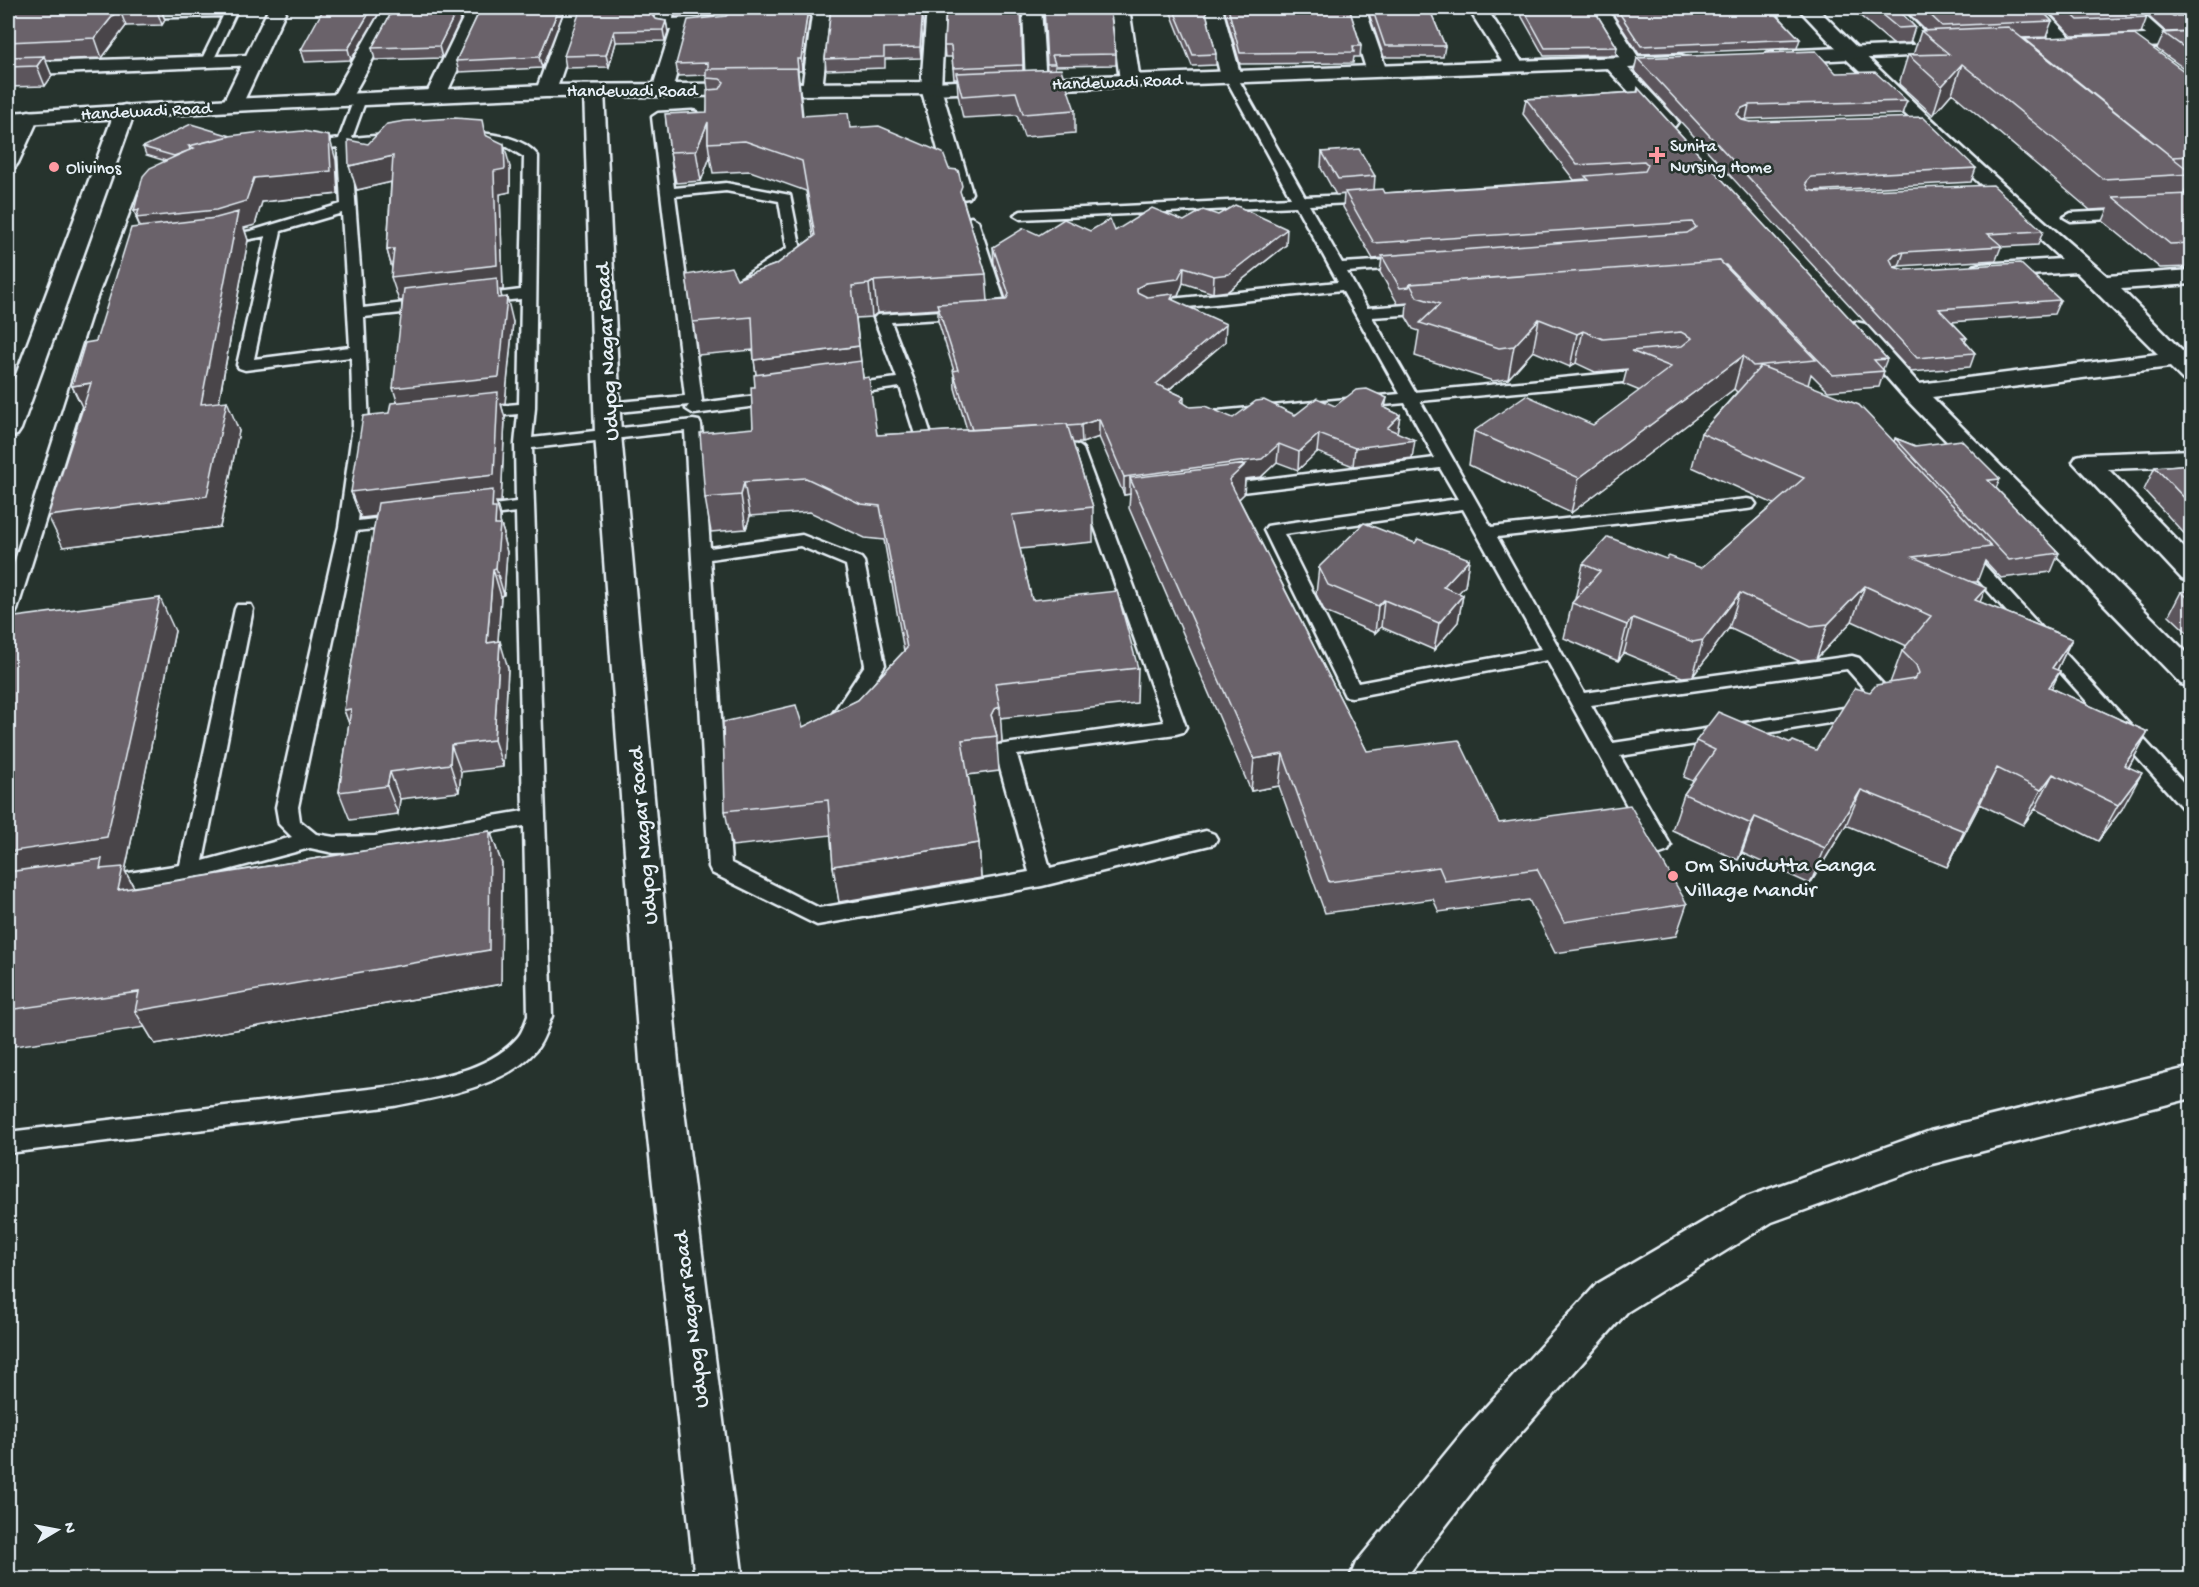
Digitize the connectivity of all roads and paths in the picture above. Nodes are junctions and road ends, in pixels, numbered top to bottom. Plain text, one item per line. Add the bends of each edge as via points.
1 (278, 8) edge
2 (392, 8) edge
3 (477, 8) edge
4 (575, 8) edge
5 (665, 8) edge
6 (726, 8) edge
7 (822, 8) edge
8 (936, 8) edge
9 (1032, 8) edge
10 (1120, 8) edge
11 (1213, 8) edge
12 (1356, 8) edge
13 (1478, 8) edge
14 (1598, 8) edge
15 (1807, 8) edge
16 (1890, 8) edge
17 (2032, 8) edge
18 (2126, 8) edge
19 (232, 10) edge
20 (125, 15) dead end
21 (679, 32) dead end
22 (2192, 39) edge
23 (2163, 40) junction
24 (2132, 42) junction
25 (2066, 44) junction
26 (2043, 45) edge
27 (1976, 48) edge
28 (1931, 50) junction
29 (1852, 54) junction
30 (1752, 58) edge
31 (1695, 60) edge
32 (2158, 61) edge
33 (251, 62) junction
34 (206, 63) junction
35 (1623, 63) junction
36 (1515, 67) junction
37 (8, 69) edge
38 (1377, 72) junction
39 (1231, 77) junction
40 (1130, 81) junction
41 (1036, 84) junction
42 (931, 88) junction
43 (812, 89) junction
44 (662, 90) junction
45 (546, 91) junction
46 (594, 91) junction
47 (436, 95) junction
48 (350, 99) junction
49 (232, 105) junction
50 (125, 111) junction
51 (710, 113) edge
52 (29, 117) junction
53 (8, 119) edge
54 (1926, 122) junction
55 (1892, 123) edge
56 (1679, 135) edge
57 (441, 136) edge
58 (418, 137) edge
59 (344, 143) junction
60 (311, 146) edge
61 (8, 163) edge
62 (161, 179) edge
63 (1999, 189) junction
64 (1964, 191) edge
65 (667, 193) junction
66 (961, 193) edge
67 (1385, 198) edge
68 (1301, 203) junction
69 (349, 206) junction
70 (2192, 211) edge
71 (1021, 215) dead end
72 (2071, 217) dead end
73 (972, 221) edge
74 (275, 228) junction
75 (208, 243) edge
76 (144, 249) edge
77 (124, 251) junction
78 (1421, 262) edge
79 (2081, 266) junction
80 (1338, 268) junction
81 (1956, 272) edge
82 (2192, 277) edge
83 (2102, 283) junction
84 (725, 285) edge
85 (1347, 285) junction
86 (529, 294) junction
87 (1146, 307) edge
88 (1445, 307) edge
89 (1840, 312) edge
90 (1363, 313) junction
91 (356, 314) junction
92 (358, 351) junction
93 (2186, 364) edge
94 (1673, 372) edge
95 (906, 381) junction
96 (825, 392) edge
97 (1912, 392) junction
98 (801, 395) edge
99 (1408, 395) junction
100 (527, 408) junction
101 (694, 411) junction
102 (456, 415) edge
103 (1190, 418) edge
104 (608, 421) junction
105 (8, 429) edge
106 (523, 444) junction
107 (1030, 452) edge
108 (953, 458) edge
109 (2192, 458) edge
110 (1446, 462) junction
111 (1200, 492) edge
112 (1469, 503) junction
113 (1748, 504) dead end
114 (524, 506) junction
115 (454, 515) edge
116 (418, 519) edge
117 (348, 527) junction
118 (1486, 533) junction
119 (1949, 536) edge
120 (701, 555) junction
121 (2192, 573) edge
122 (244, 609) dead end
123 (8, 610) edge
124 (1553, 654) junction
125 (2192, 677) edge
126 (1578, 700) junction
127 (815, 727) edge
128 (735, 740) edge
129 (712, 744) junction
130 (1607, 751) junction
131 (2192, 806) edge
132 (534, 817) junction
133 (310, 840) junction
134 (1206, 840) dead end
135 (1660, 846) dead end
136 (190, 872) junction
137 (1042, 879) junction
138 (87, 887) edge
139 (2192, 1082) edge
140 (8, 1143) edge
141 (719, 1580) edge
142 (1373, 1580) edge

1 - 33 street
2 - 48 street
3 - 47 street
4 - 45 street
5 - 6 street via 662,21 670,25 720,22
7 - 43 street
8 - 42 street
9 - 41 street
10 - 40 street
11 - 39 street
12 - 38 street
13 - 36 street
14 - 35 street
15 - 29 street
16 - 28 street
17 - 25 street
18 - 23 street
19 - 20 lane
19 - 34 lane
21 - 44 street
22 - 23 street
23 - 24 street
24 - 25 street
24 - 32 street
25 - 26 street
27 - 28 street
28 - 29 street
29 - 30 street
29 - 54 street
31 - 35 street, Handewadi Road
33 - 34 street
33 - 49 street
34 - 37 street
35 - 36 street, Handewadi Road
35 - 56 street
36 - 38 street, Handewadi Road
38 - 39 street, Handewadi Road
39 - 40 street, Handewadi Road
39 - 68 lane
40 - 41 street, Handewadi Road
41 - 42 street, Handewadi Road
42 - 43 street, Handewadi Road
42 - 66 street
43 - 44 street, Handewadi Road
44 - 46 street, Handewadi Road
45 - 46 street, Handewadi Road
45 - 47 street, Handewadi Road
46 - 104 street, Udyog Nagar Road
47 - 48 street, Handewadi Road
48 - 49 street, Handewadi Road
48 - 59 lane
49 - 50 street, Handewadi Road
50 - 52 street, Handewadi Road
50 - 105 street
51 - 65 lane via 658,117
52 - 53 street, Handewadi Road
52 - 61 street
54 - 55 street
54 - 63 street
57 - 86 lane via 501,139 521,146 531,156
58 - 59 lane
59 - 60 lane
59 - 69 lane
62 - 77 lane via 144,195
63 - 64 street
63 - 79 street
65 - 84 lane via 726,187 785,198 794,250 747,282
65 - 101 lane via 686,289
67 - 68 lane
68 - 71 lane
68 - 80 lane
69 - 74 lane
69 - 91 lane
70 - 72 lane
73 - 95 lane via 1000,312 882,318
74 - 75 lane
74 - 92 lane via 245,365
76 - 77 lane
77 - 123 lane
78 - 80 lane
79 - 81 street
79 - 83 street
80 - 85 lane
82 - 83 street
83 - 93 street
85 - 87 lane
85 - 90 lane
86 - 91 lane
86 - 100 lane
88 - 90 lane
89 - 97 street
90 - 99 lane
91 - 92 lane
92 - 117 lane via 367,425
93 - 97 street
94 - 99 lane
95 - 96 lane
95 - 108 lane via 931,460
97 - 125 street
98 - 101 lane
99 - 103 lane
99 - 110 lane
100 - 102 lane
100 - 106 lane
101 - 104 lane
101 - 120 lane
104 - 106 lane
104 - 141 street, Udyog Nagar Road via 659,1062
106 - 114 lane
107 - 137 lane via 1075,449 1176,727 1005,750
109 - 121 street via 2086,462
110 - 111 lane
110 - 112 lane
112 - 118 lane
112 - 124 lane via 1273,530 1352,691
113 - 118 lane
114 - 115 lane
114 - 132 lane
116 - 117 lane
117 - 133 lane via 287,807 290,824
118 - 124 lane
119 - 131 lane
120 - 127 lane via 802,540 855,562 875,664 837,723
120 - 129 lane
122 - 136 lane
124 - 126 lane
126 - 130 lane
126 - 130 lane via 1852,662 1892,707
128 - 129 lane
129 - 137 lane via 720,867 817,918
130 - 135 lane
132 - 133 lane via 375,844 334,845
132 - 140 lane via 540,1016 528,1044 492,1070 452,1084 393,1096
133 - 136 lane
134 - 137 lane
136 - 138 lane
139 - 142 street via 1930,1148 1758,1210 1738,1221 1612,1298 1479,1447

